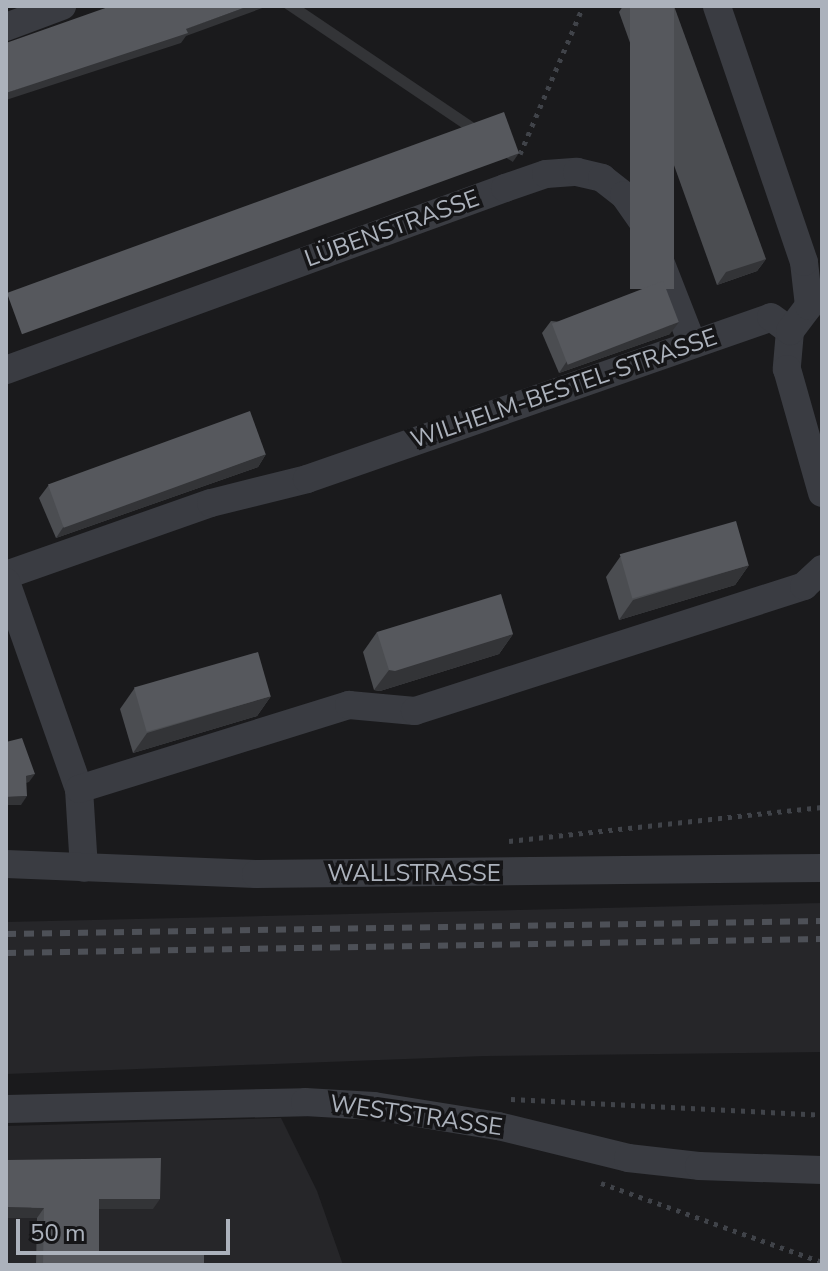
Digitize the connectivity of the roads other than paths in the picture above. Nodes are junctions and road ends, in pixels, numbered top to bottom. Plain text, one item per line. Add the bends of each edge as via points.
1 (62, 6) edge
2 (717, 6) edge
3 (6, 27) edge
4 (790, 331) junction
5 (692, 343) junction
6 (6, 370) edge
7 (822, 493) edge
8 (822, 569) edge
9 (6, 575) edge
10 (6, 582) edge
11 (79, 789) junction
12 (6, 864) edge
13 (84, 868) junction
14 (822, 868) edge
15 (6, 1109) edge
16 (822, 1170) edge

1 - 3 street
2 - 4 street via 804,262 809,306
4 - 5 street, WILHELM-BESTEL-STRASSE via 771,317
4 - 7 street via 787,369
5 - 6 street, LÜBENSTRASSE via 647,228 624,195 602,178 577,172 546,174 505,188
5 - 9 street, WILHELM-BESTEL-STRASSE via 307,479 211,503
8 - 11 street via 804,586 415,711 349,705
10 - 11 street
11 - 13 street
12 - 13 street, WALLSTRASSE
13 - 14 street, WALLSTRASSE via 480,874
15 - 16 street, WESTSTRASSE via 305,1102 374,1106 498,1126 628,1158

